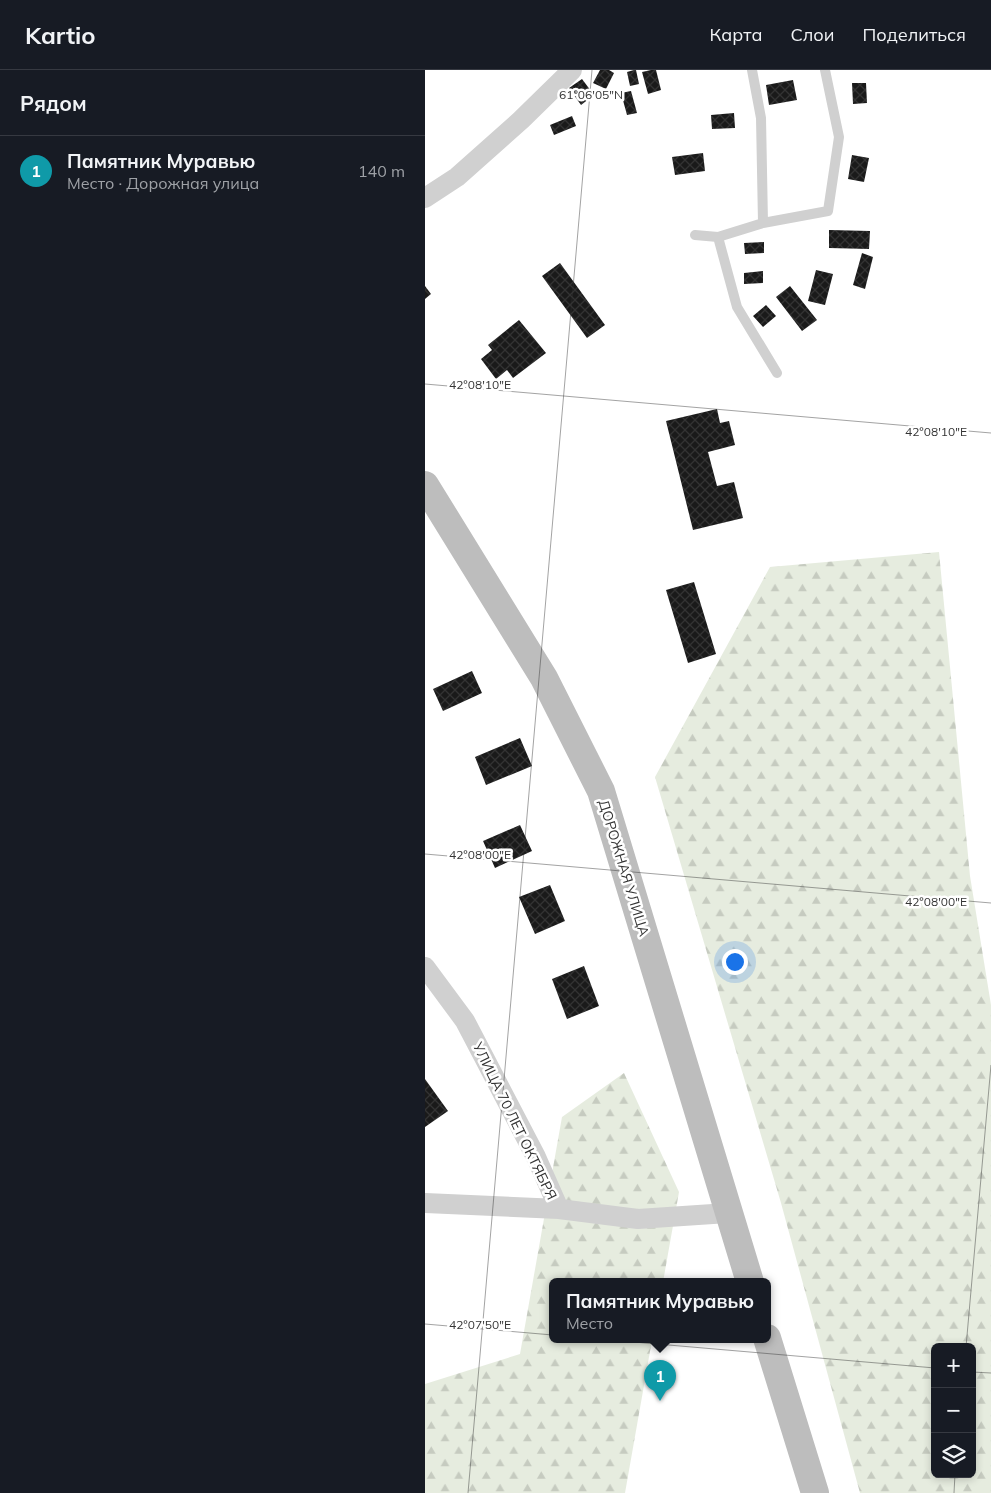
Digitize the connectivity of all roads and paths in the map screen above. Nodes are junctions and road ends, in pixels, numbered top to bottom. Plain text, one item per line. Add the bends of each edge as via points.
1 (572, 70) edge
2 (752, 70) edge
3 (825, 70) edge
4 (425, 198) edge
5 (763, 223) junction
6 (695, 236) dead end
7 (718, 237) junction
8 (777, 373) dead end
9 (425, 485) edge
10 (425, 967) edge
11 (425, 1203) edge
12 (559, 1209) junction
13 (728, 1213) junction
14 (749, 1278) edge
15 (769, 1345) edge
16 (815, 1493) edge

1 - 4 street via 457,176
2 - 5 lane via 761,118
3 - 5 lane via 839,137 828,211
5 - 7 lane
6 - 7 lane
7 - 8 lane via 737,307
9 - 13 main road, ДОРОЖНАЯ УЛИЦА via 544,678 601,791
10 - 12 street, УЛИЦА 70 ЛЕТ ОКТЯБРЯ via 465,1021
11 - 12 street
12 - 13 street, УЛИЦА 70 ЛЕТ ОКТЯБРЯ via 638,1220
13 - 14 main road, ДОРОЖНАЯ УЛИЦА
15 - 16 main road

